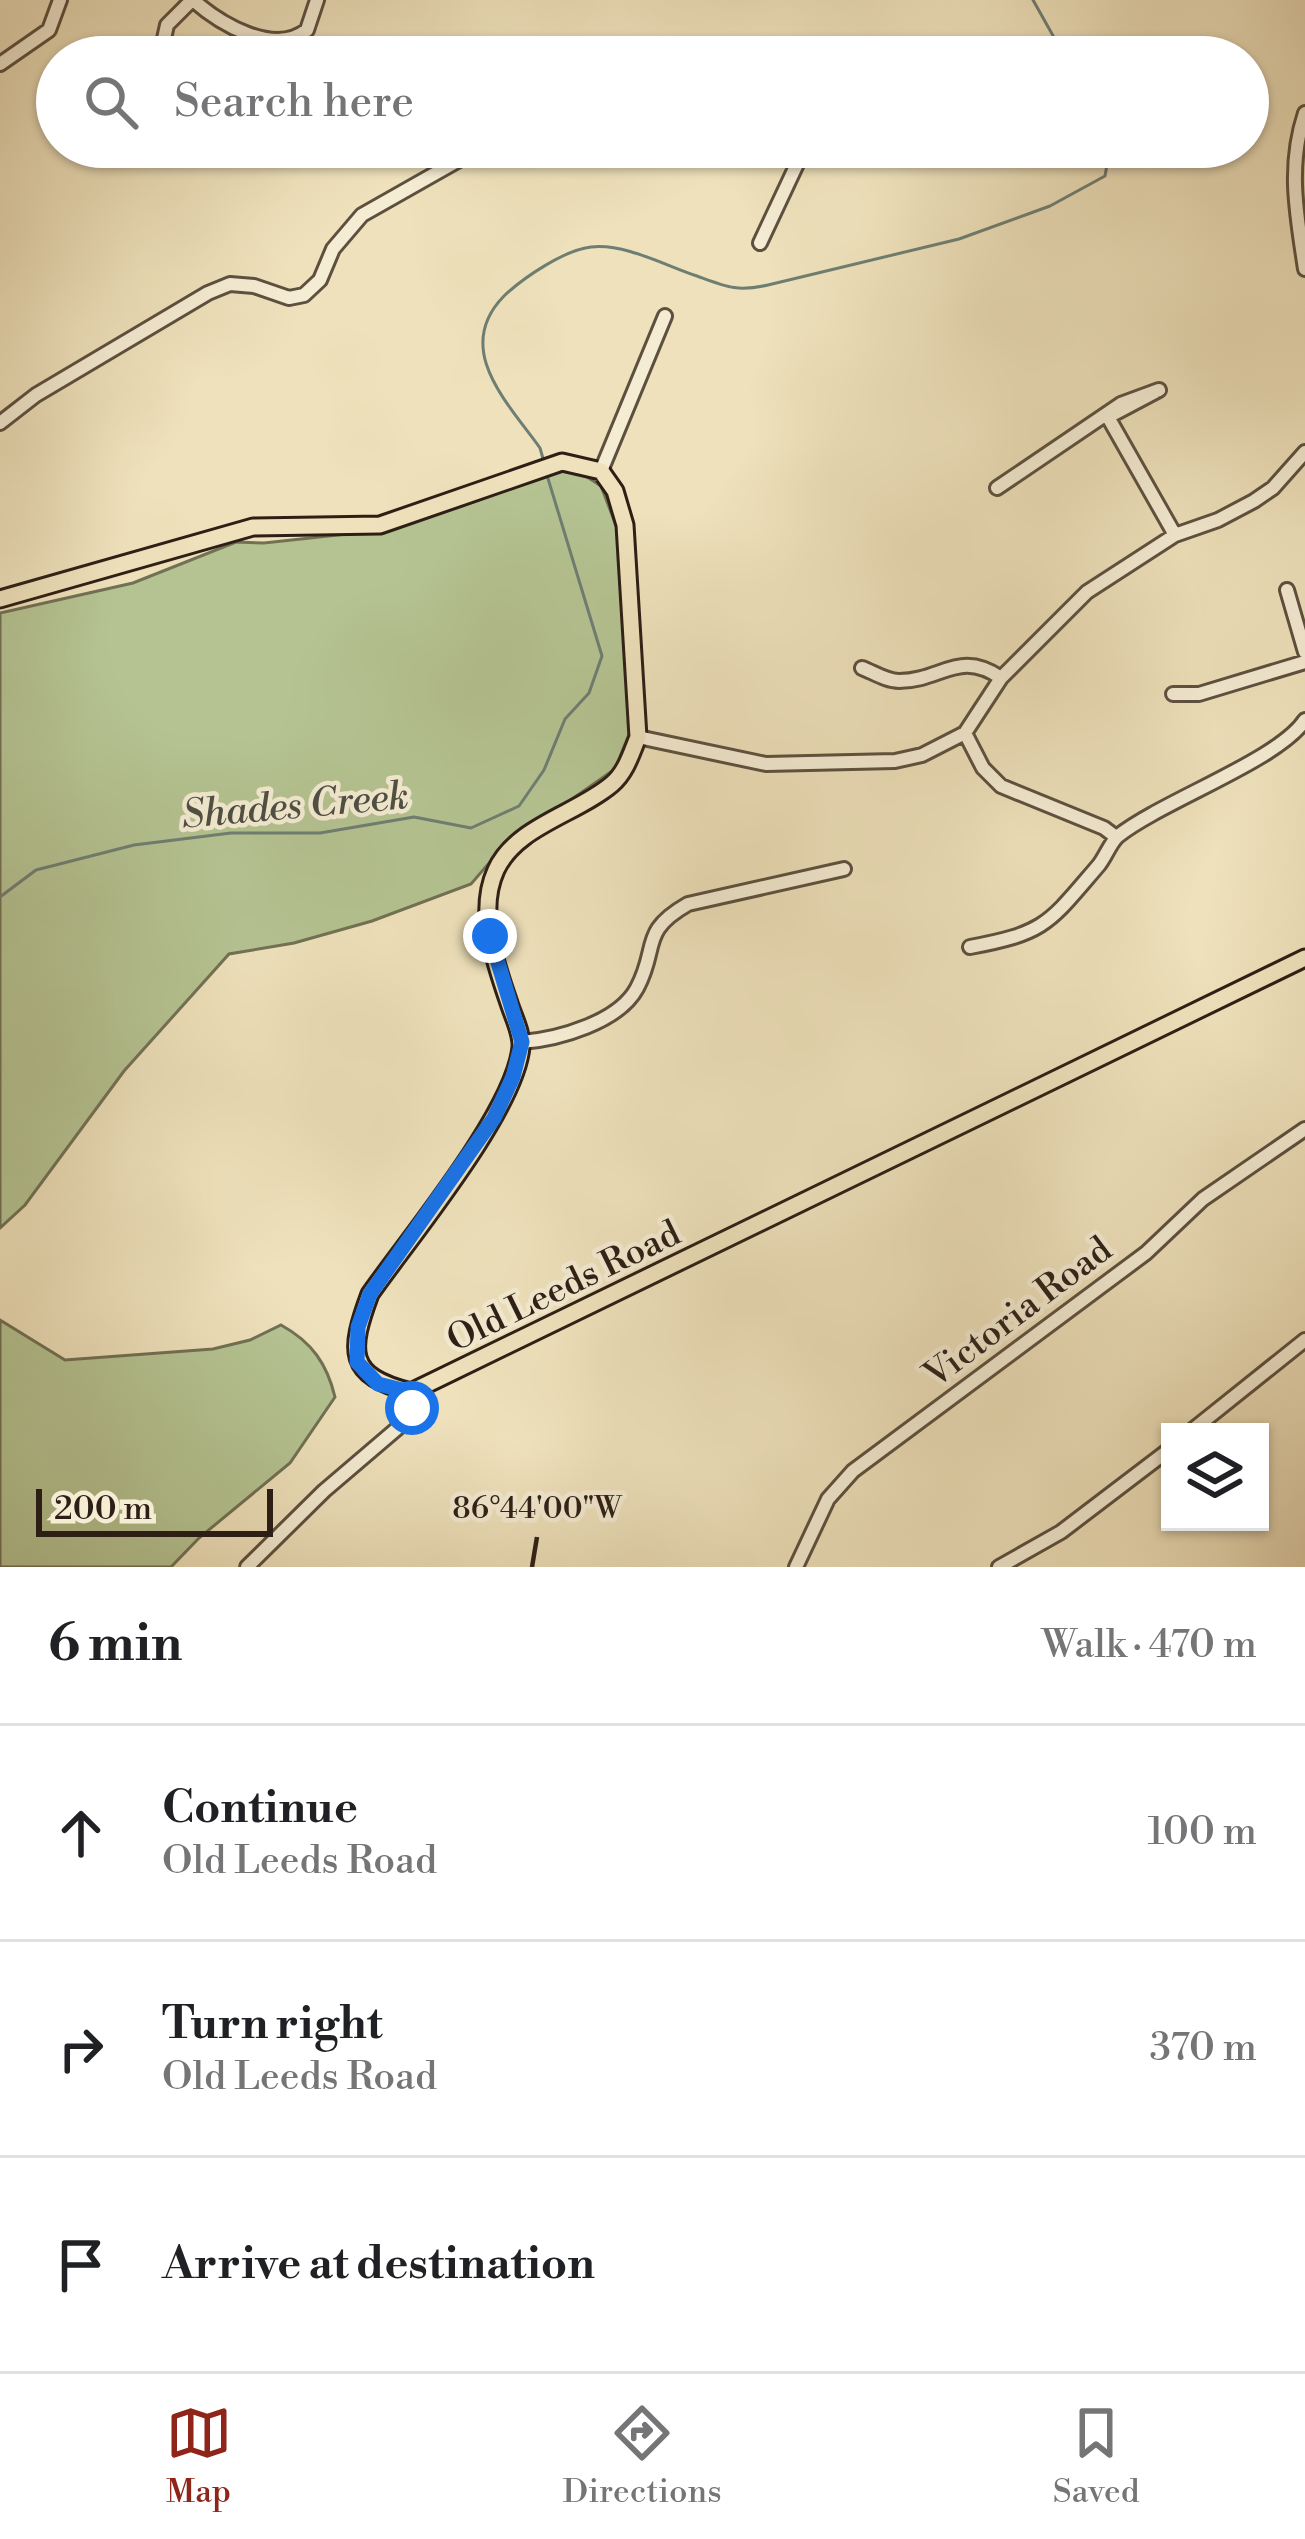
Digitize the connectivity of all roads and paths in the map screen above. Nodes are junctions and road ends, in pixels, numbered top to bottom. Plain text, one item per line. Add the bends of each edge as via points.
1 (60, 0) edge
2 (192, 0) edge
3 (317, 0) edge
4 (40, 36) edge
5 (165, 36) edge
6 (264, 36) edge
7 (296, 36) edge
8 (36, 39) edge
9 (0, 64) edge
10 (1305, 113) edge
11 (445, 168) edge
12 (795, 168) edge
13 (760, 243) dead end
14 (1305, 269) edge
15 (665, 316) dead end
16 (0, 424) edge
17 (1305, 452) edge
18 (601, 471) junction
19 (997, 488) dead end
20 (1174, 535) junction
21 (1287, 590) dead end
22 (0, 599) edge
23 (1305, 652) edge
24 (1305, 662) edge
25 (862, 668) dead end
26 (1001, 678) junction
27 (1173, 694) dead end
28 (1305, 720) edge
29 (965, 733) junction
30 (638, 737) junction
31 (1116, 837) junction
32 (844, 868) dead end
33 (970, 947) dead end
34 (1305, 958) edge
35 (522, 1042) junction
36 (1305, 1129) edge
37 (1305, 1340) edge
38 (410, 1392) junction
39 (1201, 1423) edge
40 (1161, 1455) edge
41 (248, 1567) edge
42 (796, 1567) edge
43 (999, 1567) edge

1 - 4 street
2 - 5 street
2 - 6 street via 235,31
3 - 7 street via 307,30
8 - 9 street
10 - 14 street via 1292,188
11 - 16 street via 362,215 304,295 230,284 208,292
12 - 13 street
15 - 18 street
17 - 20 street via 1254,501
18 - 22 main road via 562,462 380,525 253,527
18 - 30 main road via 625,524
19 - 20 street via 1121,404 1159,391 1108,417
20 - 26 street via 1087,592
21 - 23 street
24 - 27 street via 1199,694
25 - 26 street via 901,681 969,664
26 - 29 street
28 - 31 street via 1281,744
29 - 30 street via 895,761 804,765
29 - 31 street via 1001,786
30 - 35 main road via 611,784 517,843 496,868 490,936
31 - 33 street via 1050,921 1019,938
32 - 35 street via 688,904 666,916 650,939 642,977 624,1004 605,1018
34 - 38 main road, Old Leeds Road
35 - 38 main road via 494,1118 370,1294 358,1327 357,1362 378,1384
36 - 42 street, Victoria Road via 853,1471 828,1499
37 - 39 street
38 - 41 street via 406,1421
40 - 43 street via 1061,1532

